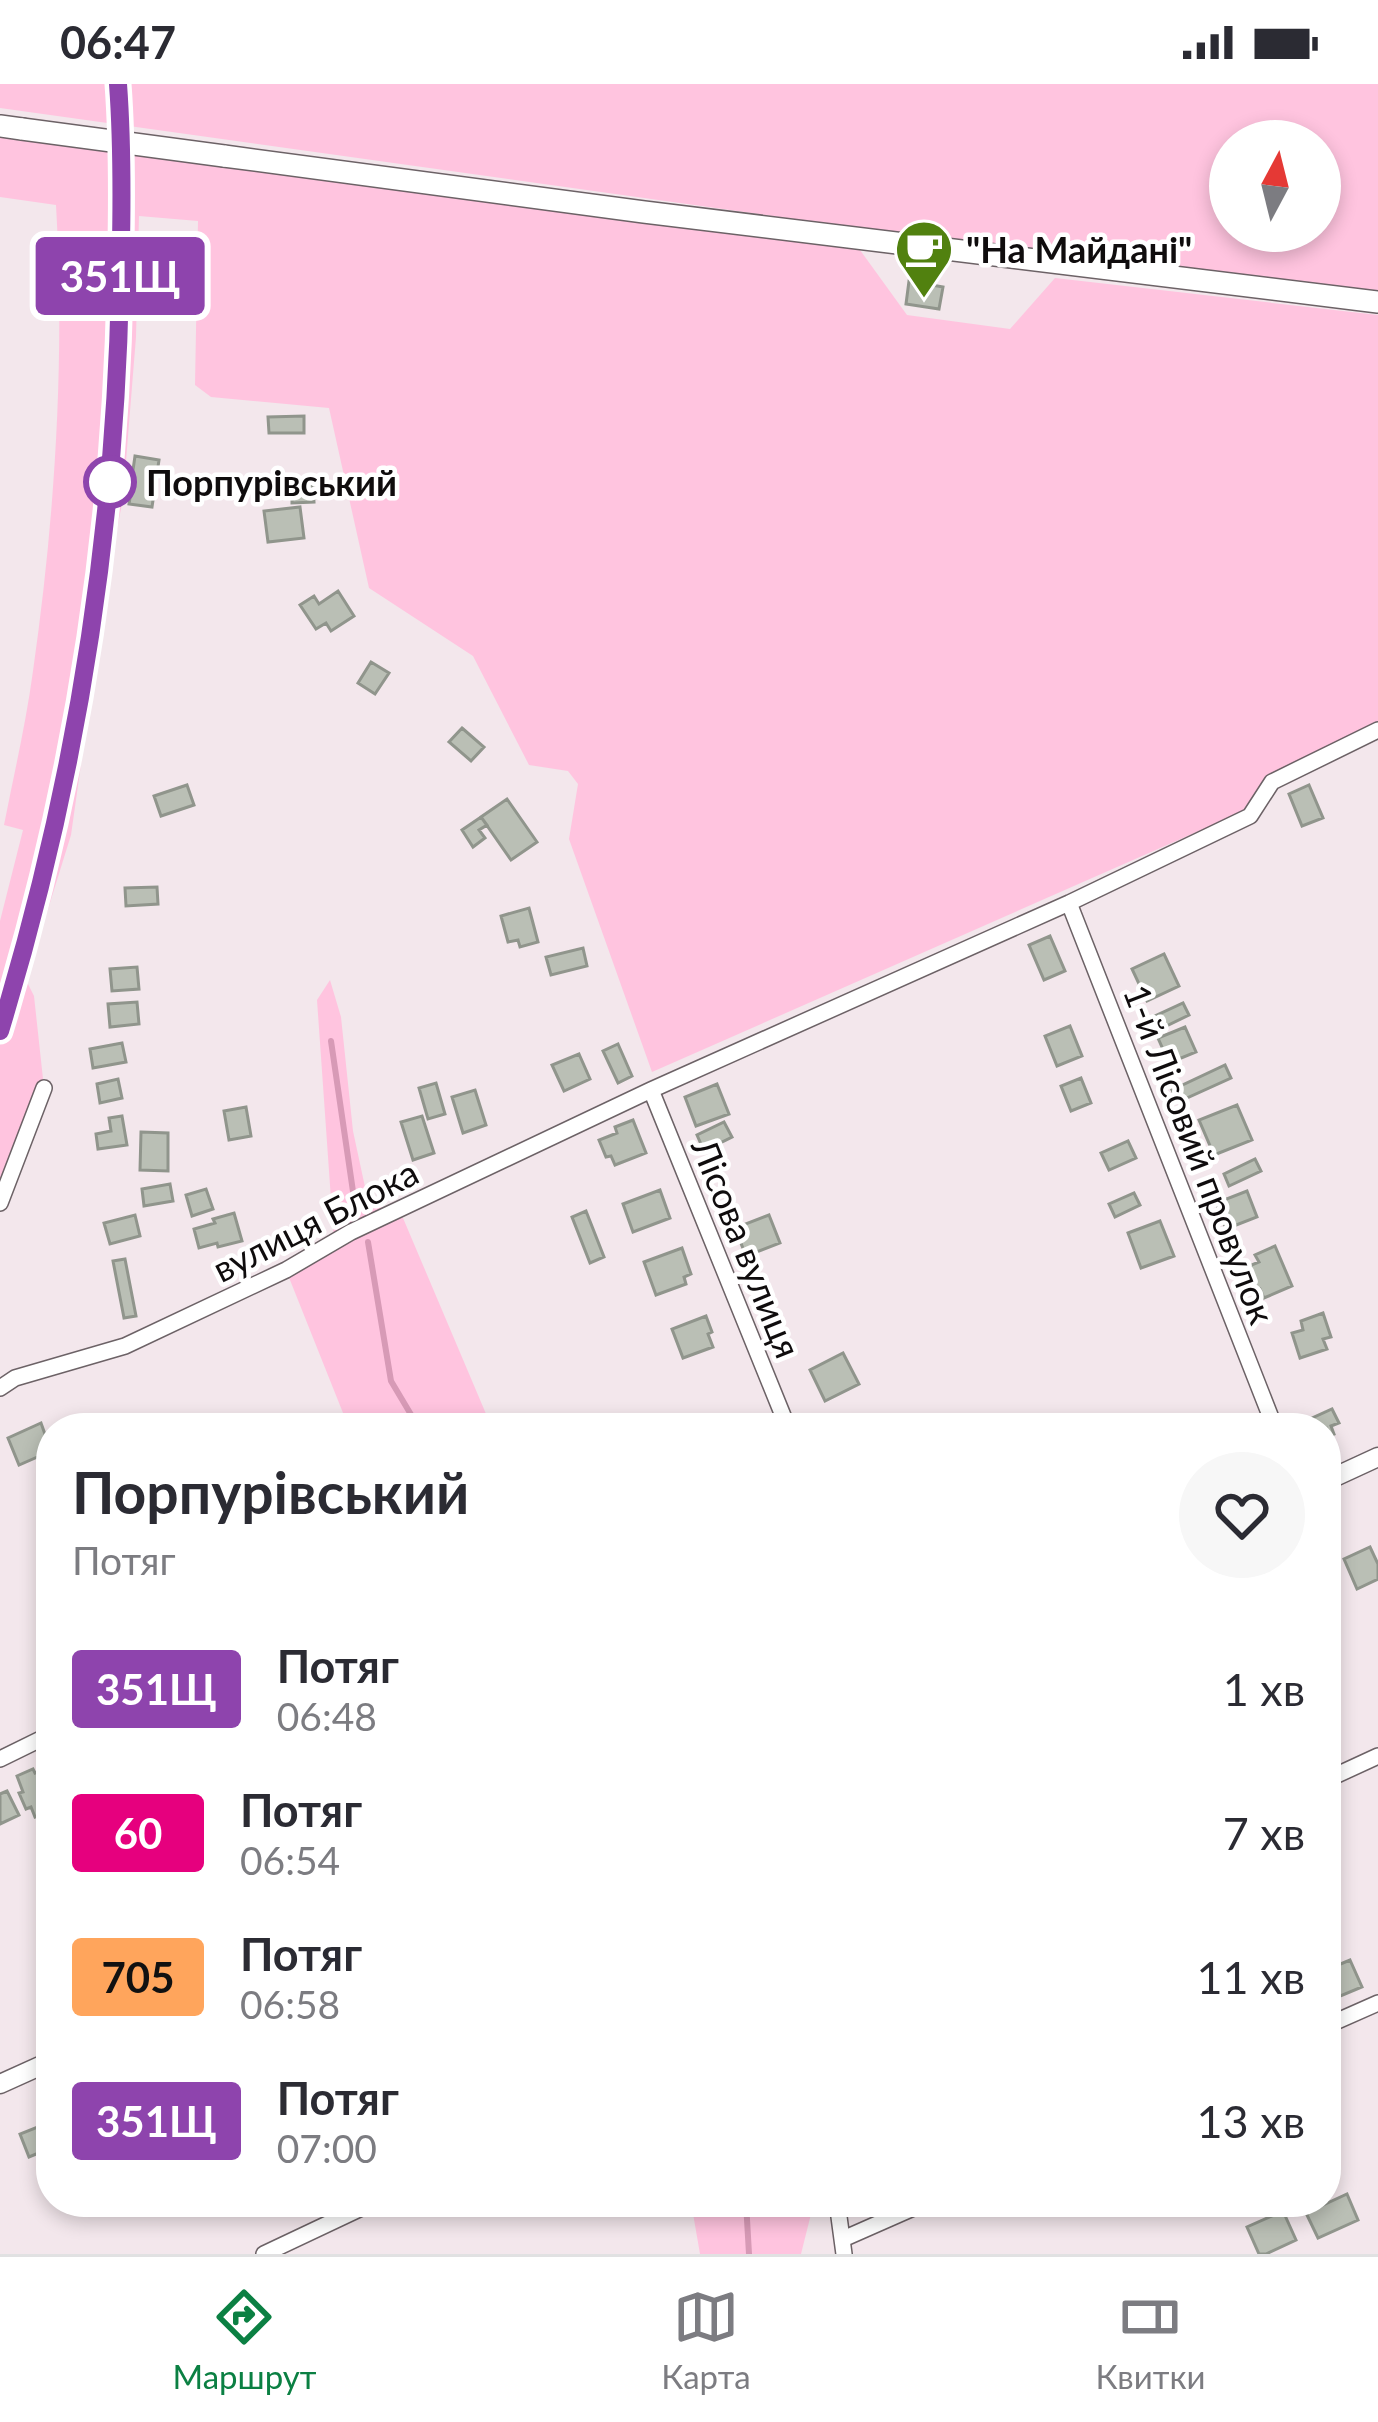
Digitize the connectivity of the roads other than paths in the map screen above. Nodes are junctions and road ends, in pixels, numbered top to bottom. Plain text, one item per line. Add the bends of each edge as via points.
1 (11, 127) edge
2 (1378, 302) edge
3 (1378, 730) edge
4 (1069, 903) junction
5 (44, 1088) dead end
6 (651, 1090) junction
7 (0, 1203) edge
8 (0, 1388) edge
9 (782, 1413) edge
10 (1269, 1413) edge
11 (1378, 1457) edge
12 (1341, 1474) edge
13 (36, 1741) edge
14 (1378, 1756) edge
15 (0, 1759) edge
16 (1341, 1773) edge
17 (1378, 2003) edge
18 (1341, 2019) edge
19 (36, 2068) edge
20 (0, 2084) edge
21 (342, 2217) edge
22 (899, 2217) edge
23 (844, 2246) edge
24 (264, 2254) edge

1 - 2 main road, bridge
3 - 4 street, вулиця Блока via 1272,782 1250,816
4 - 6 street, вулиця Блока
4 - 10 street, 1-й Лісовий провулок
5 - 7 street
6 - 8 street, вулиця Блока via 125,1346
6 - 9 street, Лісова вулиця
11 - 12 street
13 - 15 street
14 - 16 street
17 - 18 street
19 - 20 street
21 - 24 street
22 - 23 street

